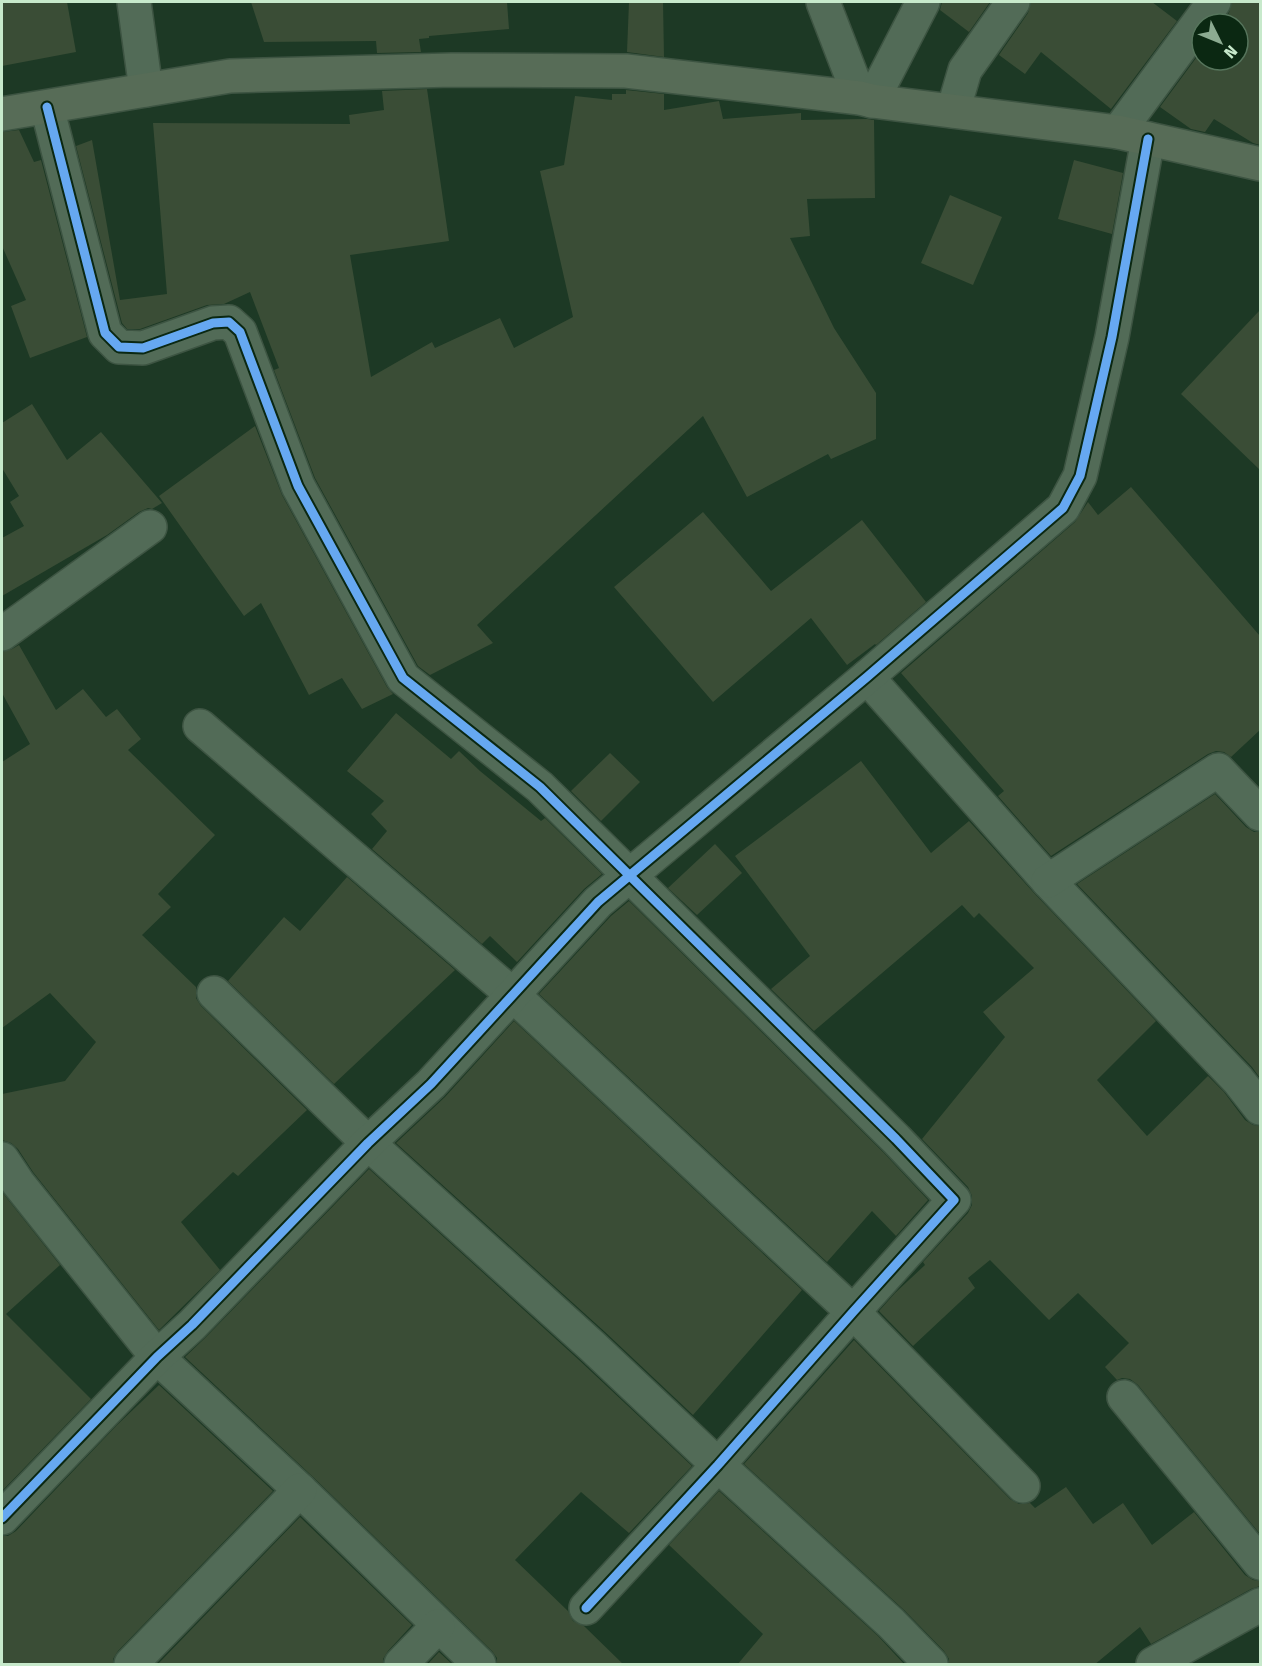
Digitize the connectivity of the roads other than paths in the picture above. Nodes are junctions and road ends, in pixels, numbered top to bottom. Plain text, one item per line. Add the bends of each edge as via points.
1 (134, 2) edge
2 (823, 2) edge
3 (924, 2) edge
4 (1013, 2) edge
5 (1214, 2) edge
6 (146, 90) junction
7 (866, 99) junction
8 (47, 106) junction
9 (952, 111) junction
10 (2, 114) edge
11 (1133, 135) junction
12 (1260, 164) edge
13 (150, 527) dead end
14 (2, 634) edge
15 (867, 677) junction
16 (200, 726) dead end
17 (1260, 814) edge
18 (630, 876) junction
19 (1048, 881) junction
20 (214, 993) dead end
21 (513, 995) junction
22 (1260, 1107) edge
23 (368, 1143) junction
24 (7, 1180) edge
25 (853, 1312) junction
26 (157, 1357) junction
27 (1124, 1396) dead end
28 (718, 1465) junction
29 (1023, 1486) dead end
30 (300, 1490) junction
31 (2, 1518) edge
32 (1260, 1563) edge
33 (1260, 1605) edge
34 (586, 1608) dead end
35 (438, 1626) junction
36 (131, 1665) edge
37 (401, 1665) edge
38 (479, 1665) edge
39 (931, 1665) edge
40 (1153, 1665) edge

1 - 6 street
2 - 7 street
3 - 7 street
4 - 9 street via 965,70
5 - 11 street
6 - 7 main road via 230,76 452,70 626,71
6 - 8 main road
7 - 9 main road
8 - 10 main road
8 - 18 street via 105,333 119,346 143,348 213,323 229,322 240,332 298,486 403,678 540,787
9 - 11 main road
11 - 12 main road
11 - 15 street via 1112,337 1080,477 1063,508
13 - 14 street
15 - 18 street
15 - 19 street
16 - 21 street
17 - 19 street via 1218,770
18 - 21 street via 598,902
18 - 25 street via 954,1200
19 - 22 street
20 - 23 street
21 - 23 street via 431,1083
21 - 25 street
23 - 26 street
23 - 28 street
24 - 26 street
25 - 28 street
25 - 29 street
26 - 30 street
26 - 31 street
27 - 32 street
28 - 34 street
28 - 39 street via 891,1623
30 - 35 street
30 - 36 street
33 - 40 street
35 - 37 street
35 - 38 street

